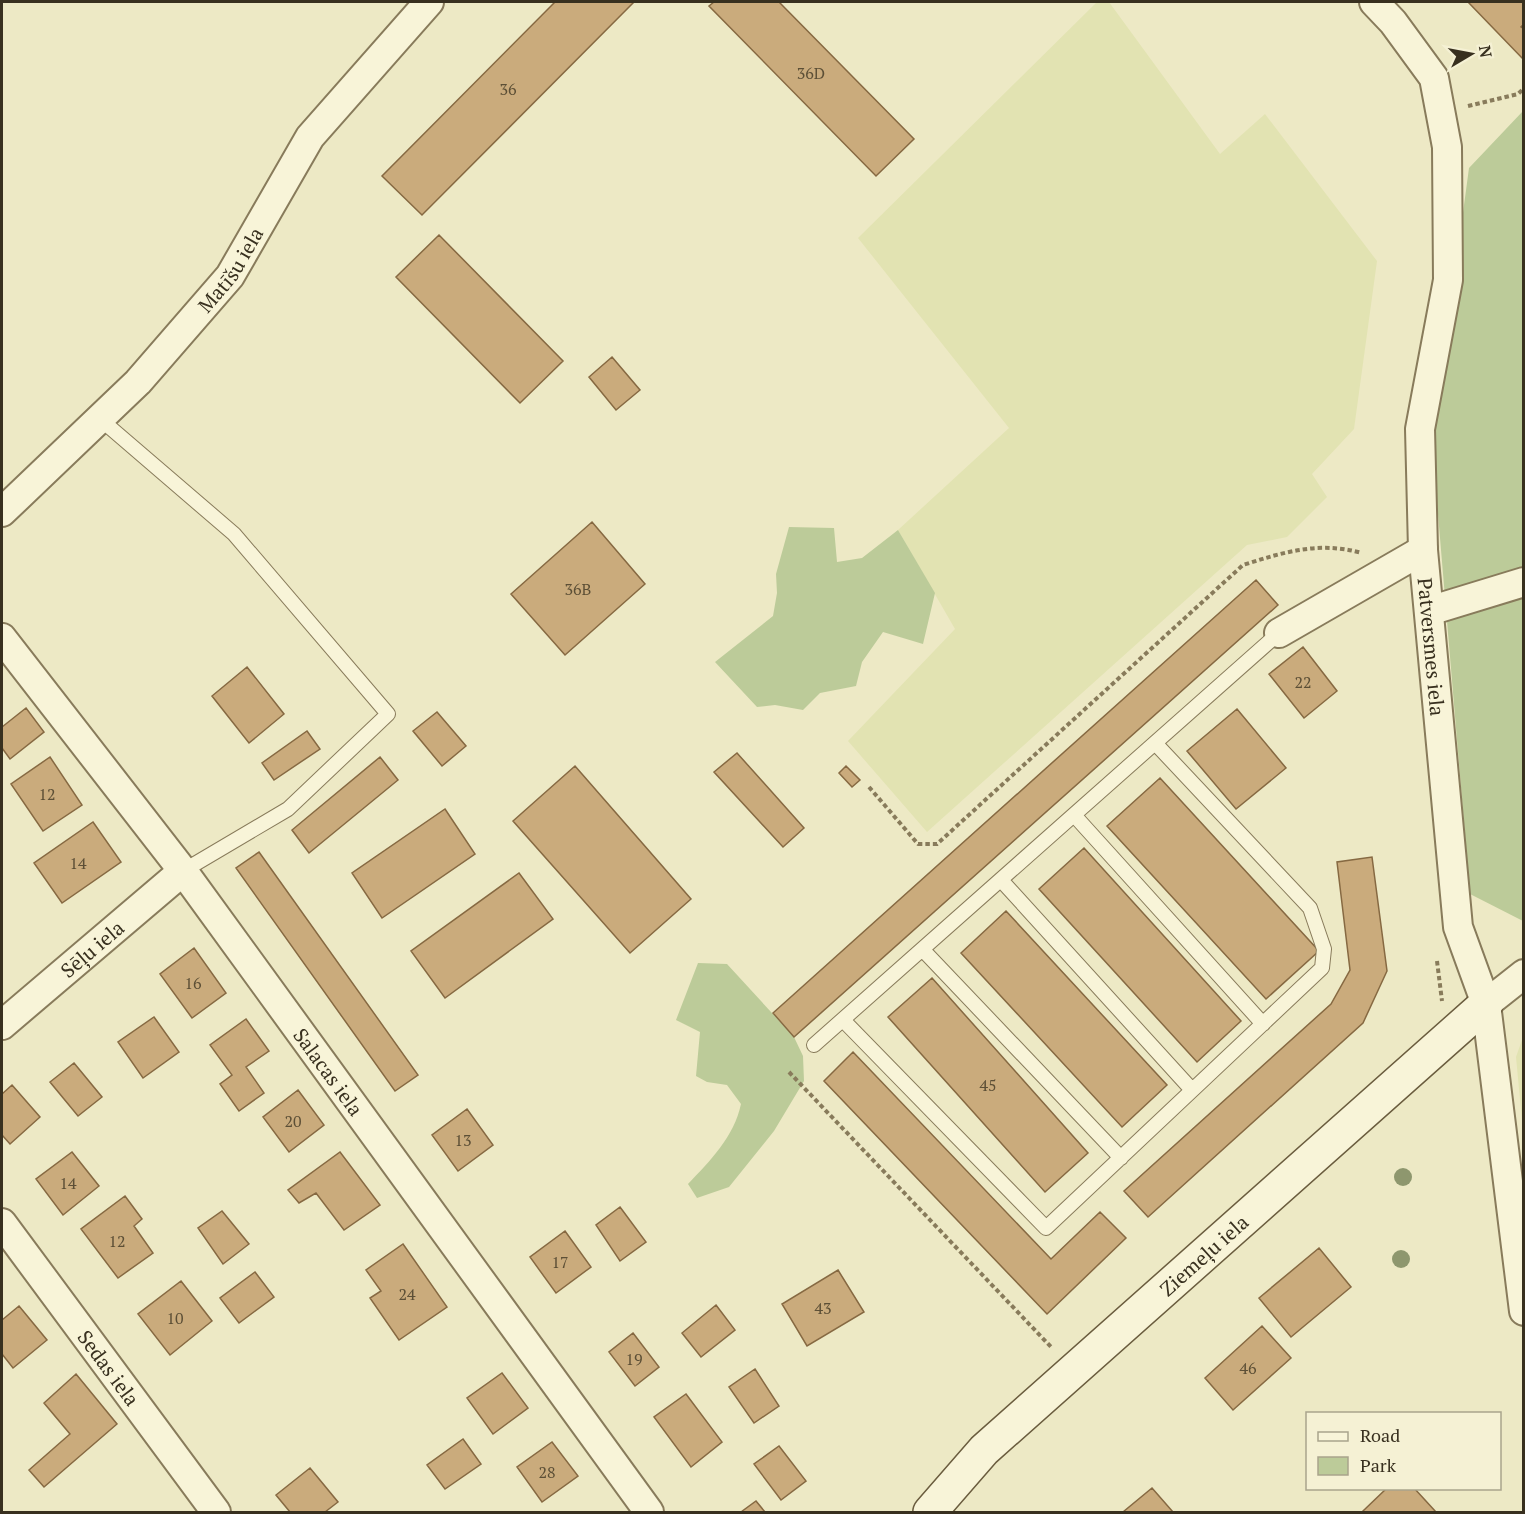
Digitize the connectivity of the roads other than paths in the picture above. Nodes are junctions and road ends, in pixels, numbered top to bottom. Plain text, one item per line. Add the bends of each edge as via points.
1 (429, 2) edge
2 (1374, 2) edge
3 (99, 418) junction
4 (2, 512) edge
5 (1411, 556) junction
6 (1524, 582) edge
7 (1429, 612) junction
8 (1279, 633) joint
9 (2, 638) edge
10 (1155, 743) junction
11 (1074, 815) junction
12 (183, 871) junction
13 (1001, 880) junction
14 (923, 950) junction
15 (1524, 974) edge
16 (1486, 1004) junction
17 (843, 1020) junction
18 (1263, 1024) junction
19 (2, 1025) edge
20 (814, 1045) dead end
21 (1192, 1090) junction
22 (1120, 1158) junction
23 (2, 1223) edge
24 (1524, 1311) edge
25 (216, 1512) edge
26 (649, 1512) edge
27 (930, 1512) edge

1 - 3 street, Matīšu iela via 310,137 230,276 138,382
2 - 5 street, Patversmes iela via 1434,78 1447,147 1448,280 1420,429
3 - 4 street, Matīšu iela
3 - 12 lane via 234,534 388,714 288,809
5 - 7 street, Patversmes iela
5 - 8 street
6 - 7 street
7 - 16 street, Patversmes iela via 1458,927
8 - 10 lane
9 - 12 street, Salacas iela
10 - 11 lane
10 - 18 lane via 1310,908 1324,949 1322,968
11 - 13 lane
11 - 18 lane
12 - 19 street, Sēļu iela
12 - 26 street, Salacas iela
13 - 14 lane
13 - 21 lane
14 - 17 lane
14 - 22 lane
15 - 16 street
16 - 24 street, Patversmes iela
16 - 27 street, Ziemeļu iela via 984,1450
17 - 20 lane
17 - 22 lane via 1046,1228
18 - 21 lane
21 - 22 lane
23 - 25 street, Sedas iela

